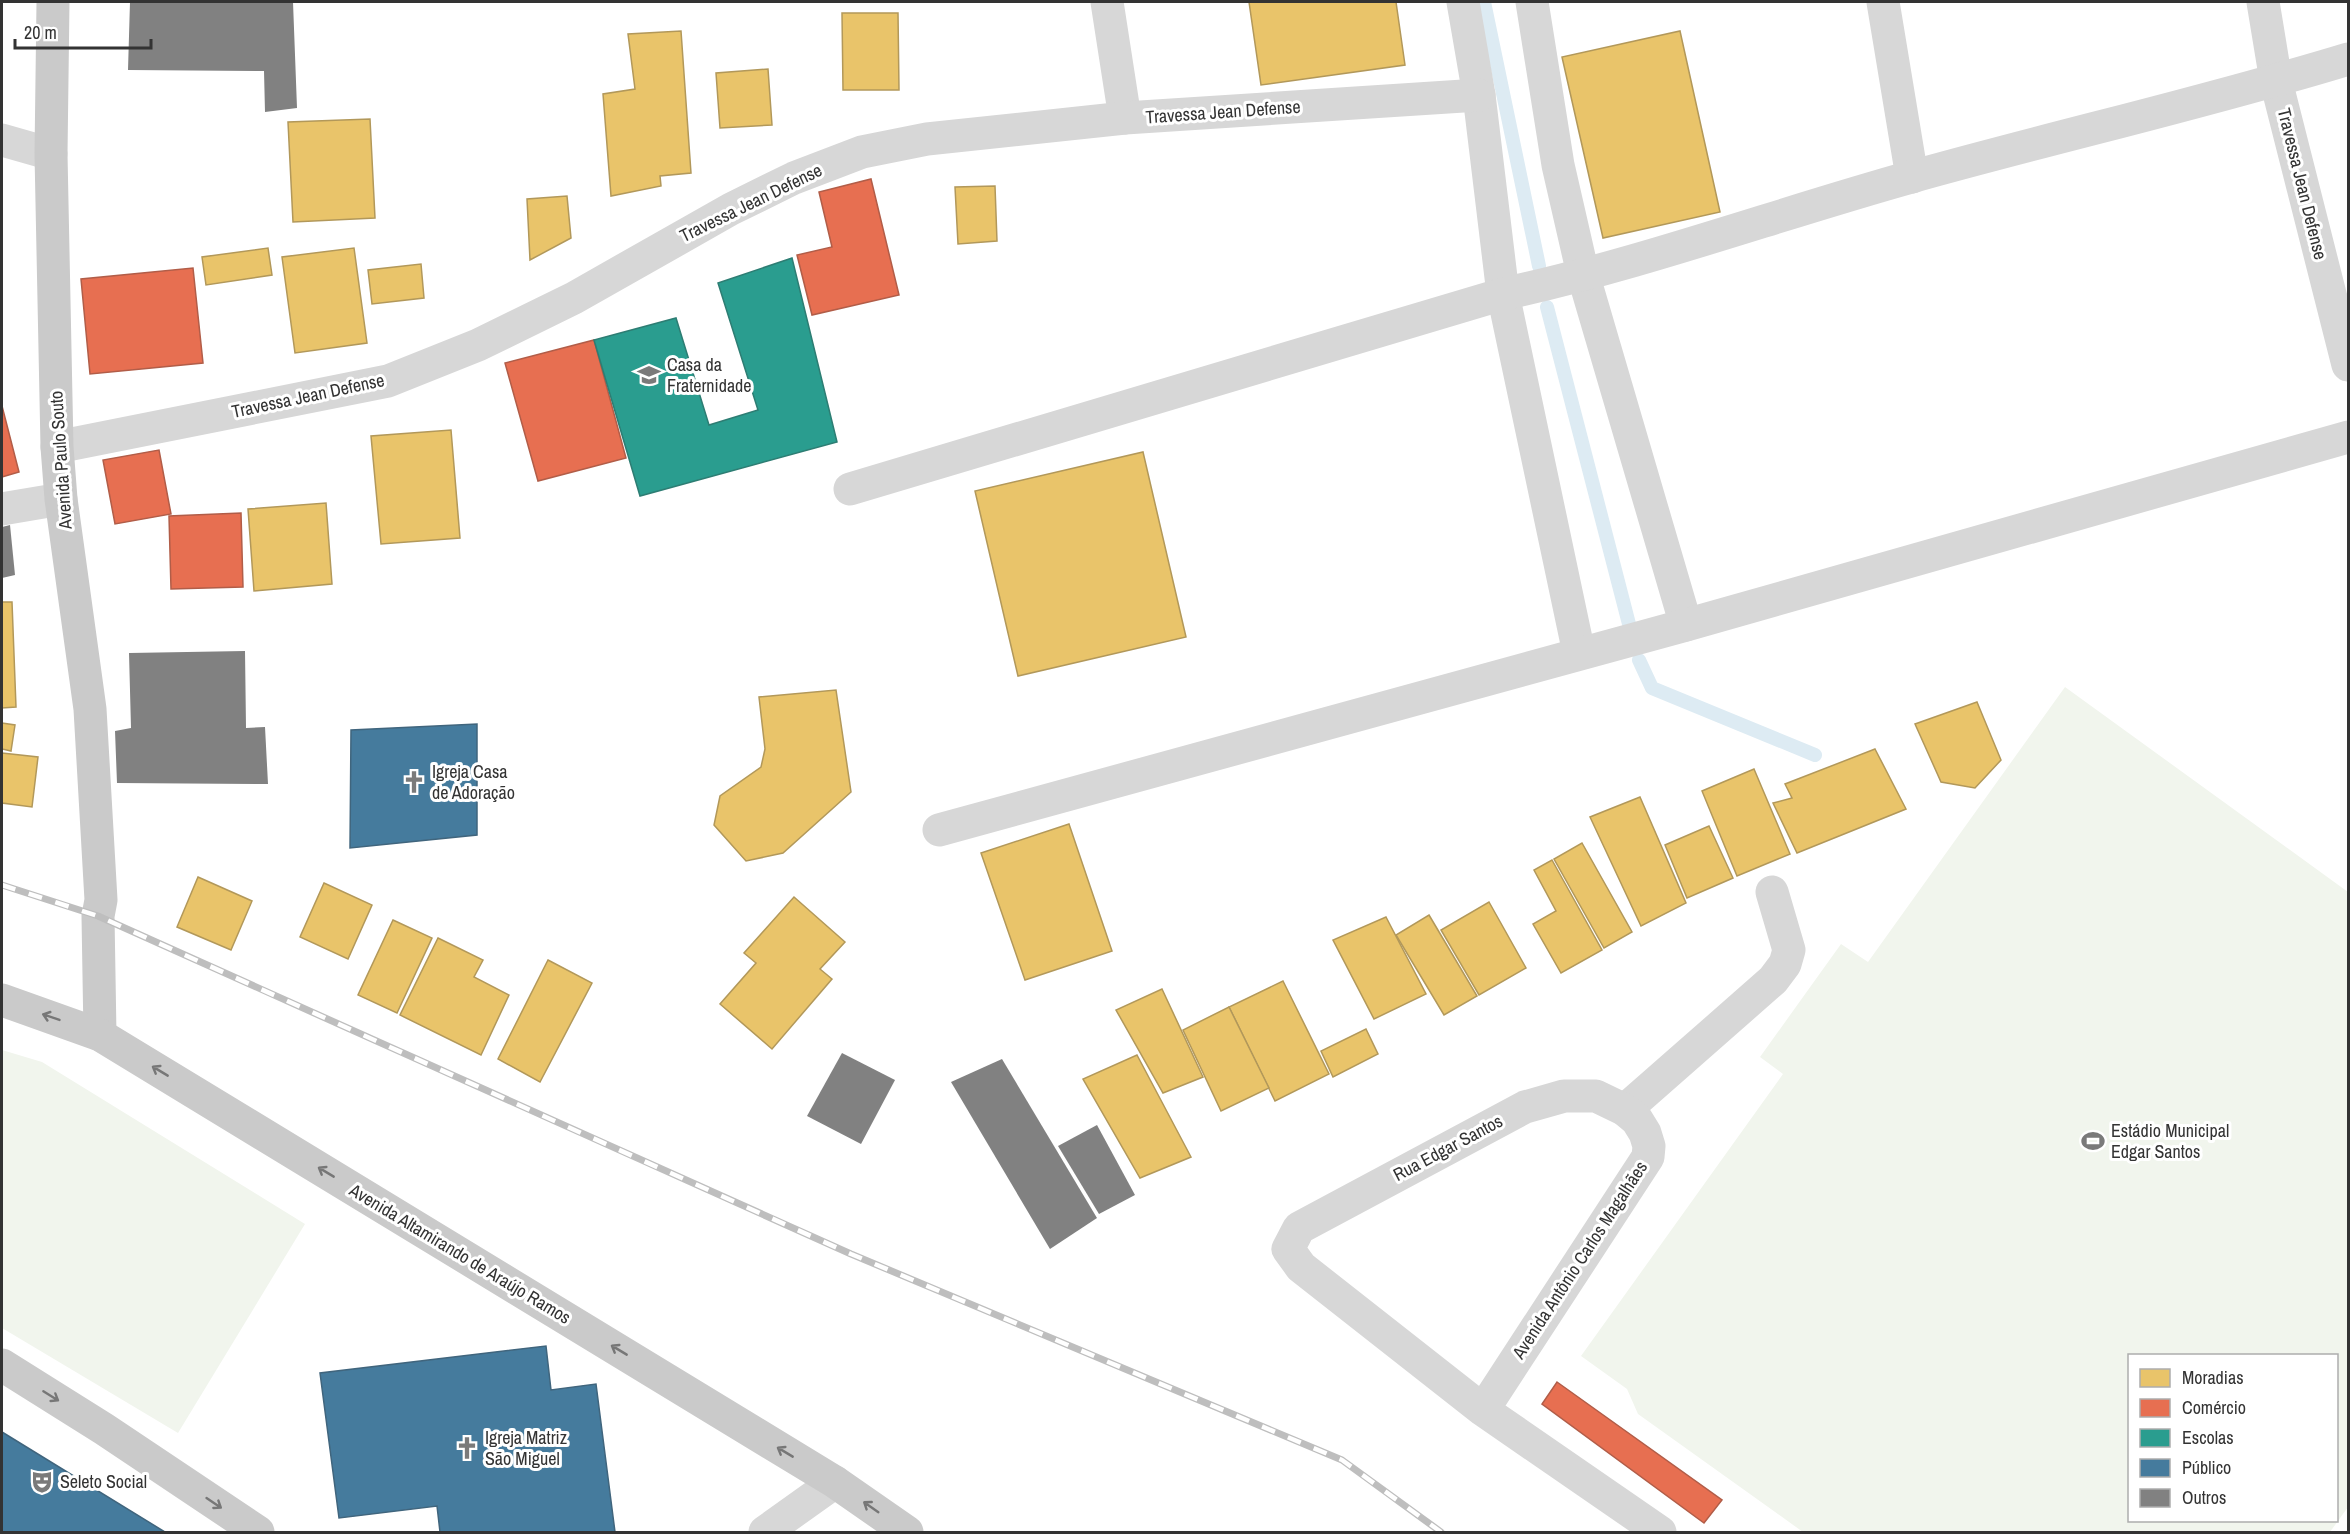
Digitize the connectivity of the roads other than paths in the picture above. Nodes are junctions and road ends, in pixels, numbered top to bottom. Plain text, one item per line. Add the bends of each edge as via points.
1 (53, 2) edge
2 (1107, 2) edge
3 (1463, 2) edge
4 (1532, 2) edge
5 (1883, 2) edge
6 (2263, 2) edge
7 (2349, 59) edge
8 (2276, 81) junction
9 (1479, 95) junction
10 (1125, 118) junction
11 (2, 140) edge
12 (51, 154) junction
13 (1912, 177) junction
14 (1583, 274) junction
15 (1503, 294) junction
16 (2349, 365) edge
17 (2349, 437) edge
18 (57, 447) junction
19 (850, 489) dead end
20 (61, 499) junction
21 (2, 509) edge
22 (1686, 625) junction
23 (1579, 653) junction
24 (939, 830) dead end
25 (1772, 892) dead end
26 (2, 1000) edge
27 (100, 1035) junction
28 (1625, 1110) junction
29 (2, 1365) edge
30 (1483, 1410) junction
31 (835, 1482) junction
32 (258, 1533) edge
33 (765, 1533) edge
34 (907, 1533) edge
35 (1659, 1533) edge

1 - 12 main road, Avenida Paulo Souto
2 - 10 street
3 - 9 street
4 - 14 street via 1558,165
5 - 13 street
6 - 8 street, Travessa Jean Defense
7 - 8 street
8 - 13 street
8 - 16 street, Travessa Jean Defense
9 - 10 street, Travessa Jean Defense
9 - 15 street
10 - 18 street, Travessa Jean Defense via 927,139 862,152 794,177 574,298 478,345 388,381
11 - 12 street
12 - 18 main road, Avenida Paulo Souto
13 - 14 street
14 - 15 street
14 - 22 street
15 - 19 street
15 - 23 street
17 - 22 street
18 - 20 main road, Avenida Paulo Souto
20 - 21 street
20 - 27 main road, Avenida Paulo Souto via 90,709 101,900
22 - 23 street
23 - 24 street
25 - 28 street via 1789,950 1785,964 1773,980
27 -> 26 main road, Avenida Altamirando de Araújo Ramos
31 -> 27 main road, Avenida Altamirando de Araújo Ramos
28 - 30 street, Avenida Antônio Carlos Magalhães via 1645,1133 1648,1157
28 - 30 street, Rua Edgar Santos via 1596,1096 1564,1095 1525,1107 1299,1228 1288,1249 1301,1267
29 -> 32 main road
30 - 35 street
31 - 33 street
34 -> 31 main road, Avenida Altamirando de Araújo Ramos

